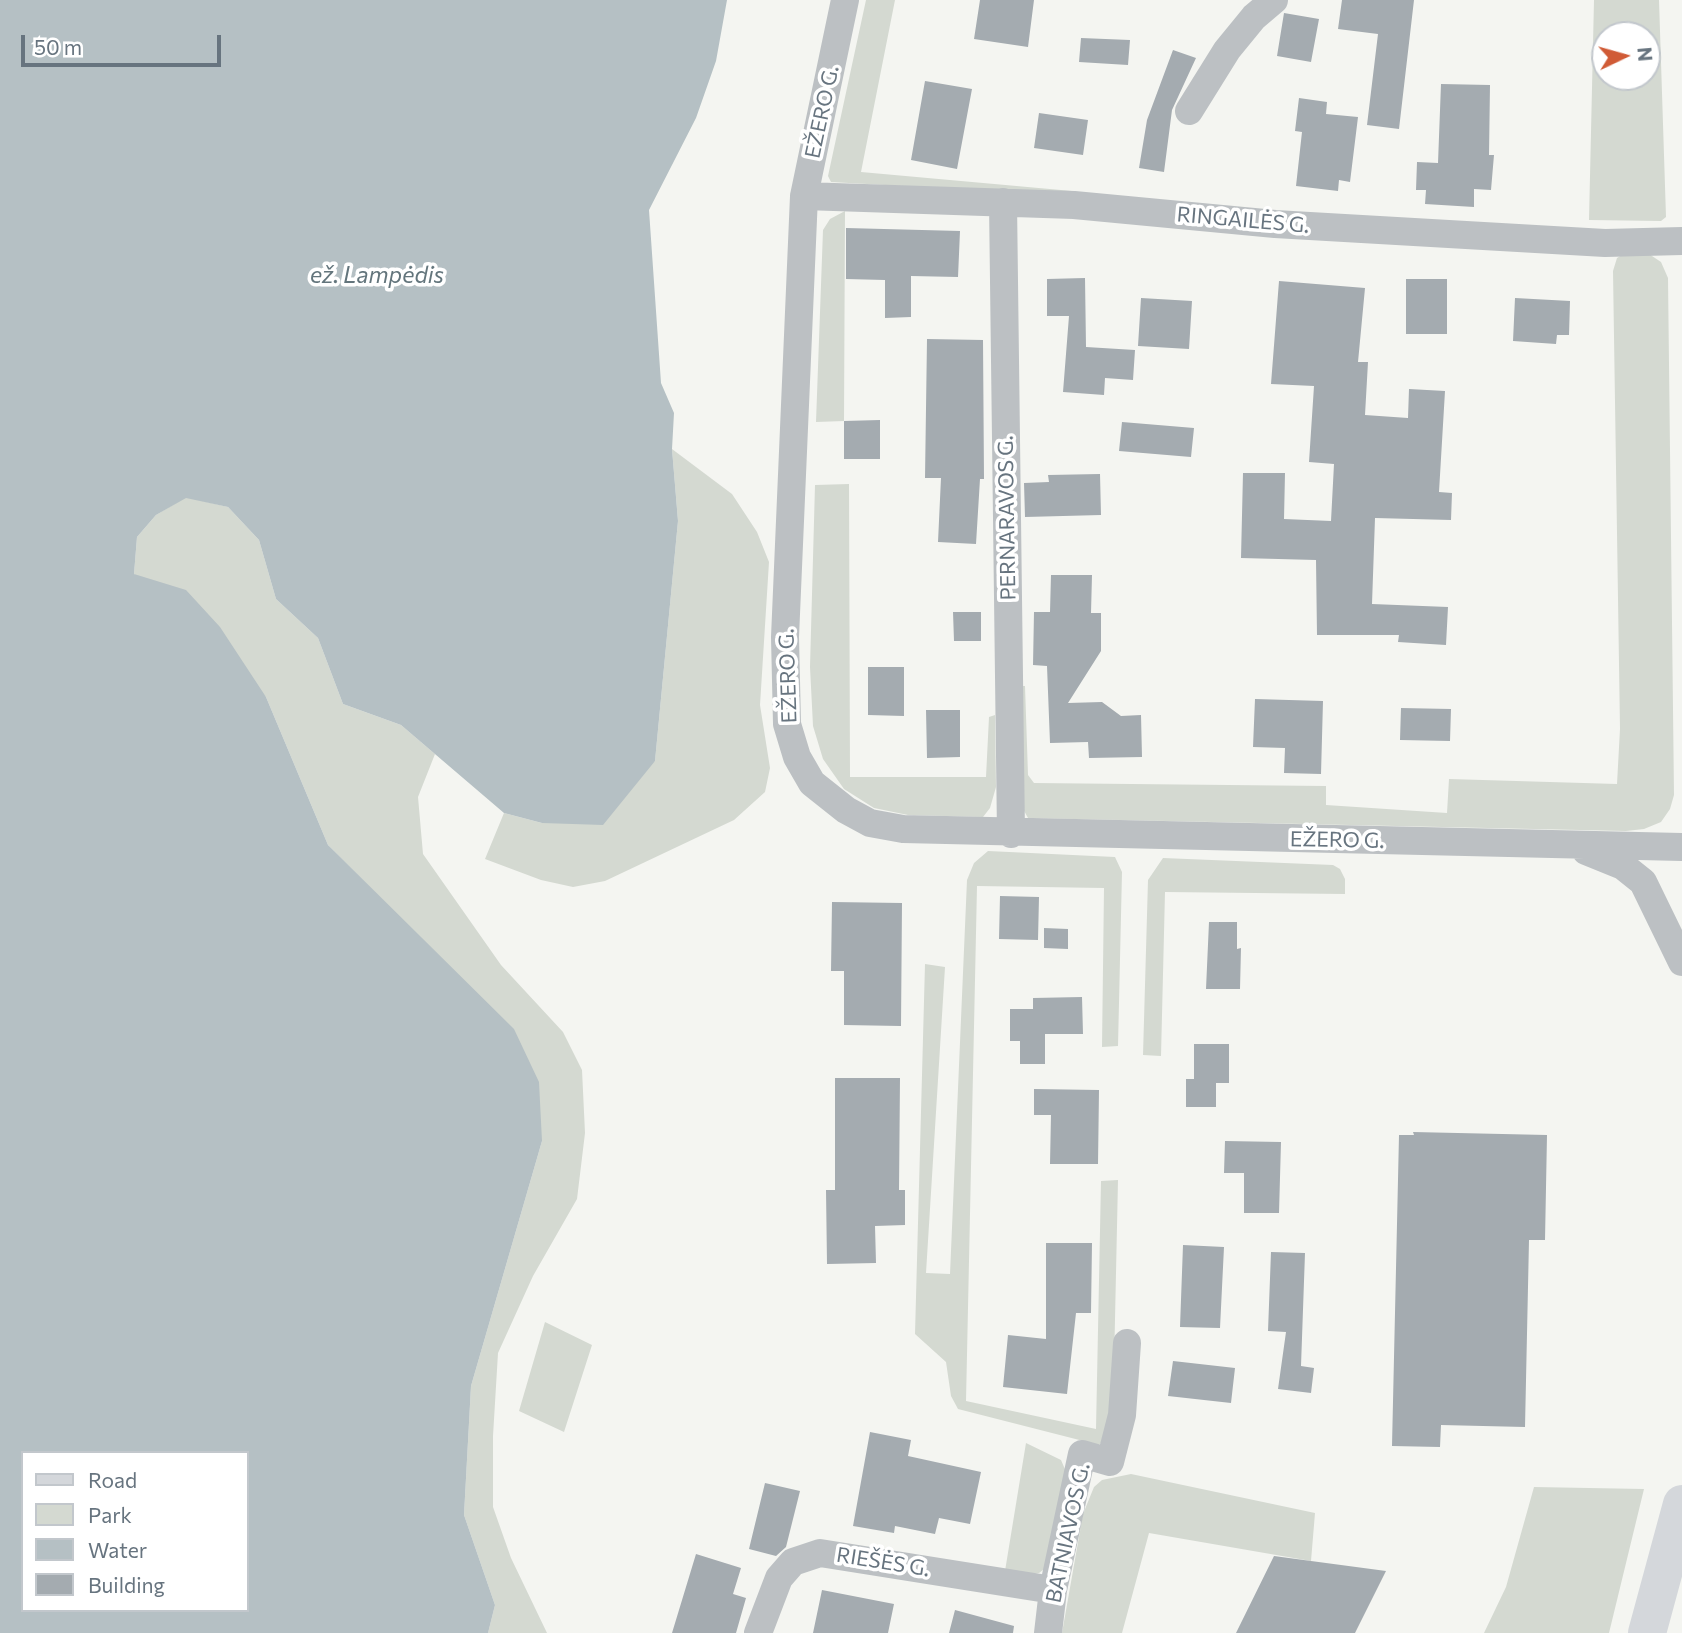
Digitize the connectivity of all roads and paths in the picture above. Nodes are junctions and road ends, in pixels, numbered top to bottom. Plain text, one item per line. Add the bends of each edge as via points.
1 (845, 0) edge
2 (1274, 0) edge
3 (1189, 111) dead end
4 (804, 196) junction
5 (1003, 202) junction
6 (1682, 241) edge
7 (1011, 834) junction
8 (1577, 847) junction
9 (1682, 847) edge
10 (1682, 962) edge
11 (1127, 1343) dead end
12 (1682, 1504) edge
13 (1053, 1590) junction
14 (758, 1633) edge
15 (1048, 1633) edge
16 (1647, 1633) edge

1 - 4 street, EŽERO G.
2 - 3 street via 1227,50
4 - 5 street, RINGAILĖS G.
4 - 7 street, EŽERO G. via 784,678 787,724 797,757 812,783 870,823
5 - 6 street, RINGAILĖS G. via 1289,225 1605,243
5 - 7 street, PERNARAVOS G.
7 - 8 street, EŽERO G.
8 - 9 street, EŽERO G.
8 - 10 street, EŽERO G. via 1623,866 1643,882
11 - 13 street, BATNIAVOS G. via 1122,1415 1110,1462 1082,1454
12 - 16 main road
13 - 14 street, RIEŠĖS G. via 820,1553 793,1562 779,1578
13 - 15 street, BATNIAVOS G.

